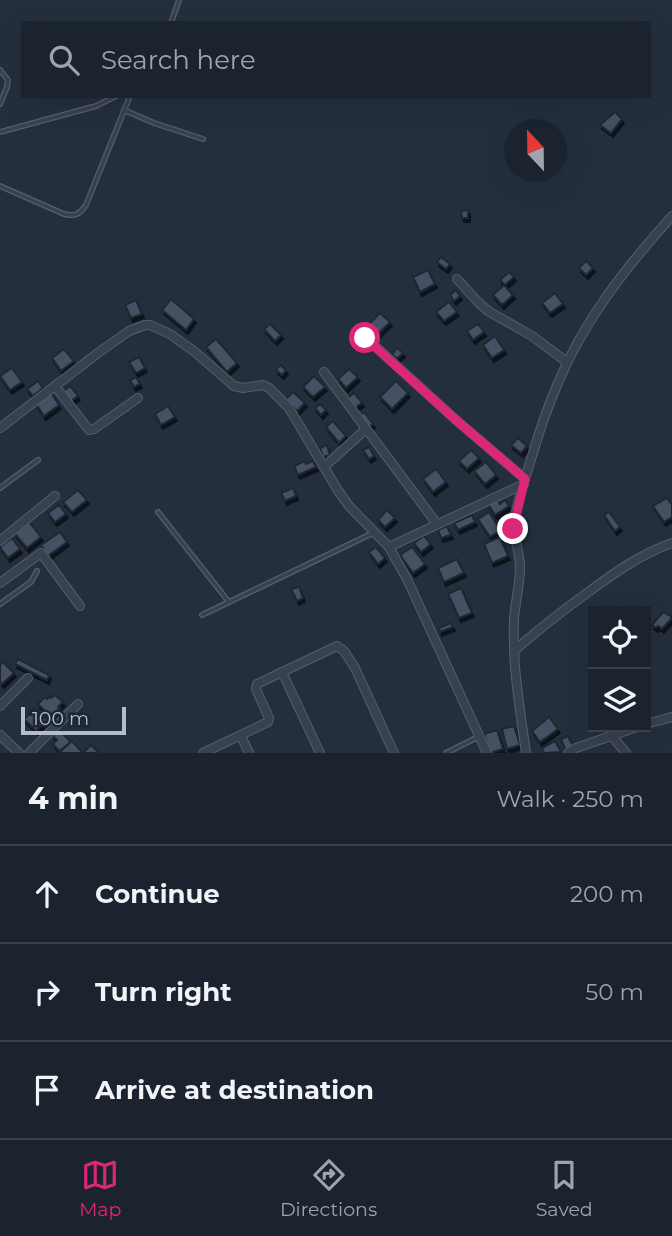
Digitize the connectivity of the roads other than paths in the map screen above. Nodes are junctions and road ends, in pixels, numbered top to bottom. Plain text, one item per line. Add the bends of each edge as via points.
1 (179, 0) edge
2 (172, 21) edge
3 (0, 70) edge
4 (112, 98) edge
5 (129, 98) edge
6 (0, 104) edge
7 (124, 110) junction
8 (0, 132) edge
9 (203, 139) dead end
10 (0, 187) edge
11 (672, 216) edge
12 (457, 279) dead end
13 (365, 338) dead end
14 (567, 362) junction
15 (324, 372) dead end
16 (55, 386) junction
17 (138, 398) dead end
18 (0, 428) edge
19 (366, 429) junction
20 (38, 460) dead end
21 (324, 467) junction
22 (524, 481) junction
23 (0, 488) edge
24 (55, 496) dead end
25 (158, 512) dead end
26 (436, 524) junction
27 (375, 532) junction
28 (0, 541) edge
29 (672, 543) edge
30 (389, 547) junction
31 (37, 571) dead end
32 (0, 583) edge
33 (229, 601) junction
34 (0, 604) edge
35 (79, 606) dead end
36 (202, 615) dead end
37 (515, 650) junction
38 (282, 671) junction
39 (28, 678) dead end
40 (78, 704) dead end
41 (0, 706) edge
42 (672, 717) edge
43 (651, 723) edge
44 (621, 732) edge
45 (0, 735) edge
46 (611, 735) junction
47 (241, 736) junction
48 (479, 736) junction
49 (19, 753) edge
50 (29, 753) edge
51 (203, 753) edge
52 (249, 753) edge
53 (320, 753) edge
54 (394, 753) edge
55 (446, 753) edge
56 (487, 753) edge
57 (526, 753) edge
58 (568, 753) edge
59 (626, 753) edge

1 - 2 lane
3 - 6 lane via 8,80
4 - 8 lane
5 - 7 lane
7 - 9 lane
7 - 10 lane via 82,212 64,214
11 - 14 street via 605,298
12 - 14 street via 488,311
13 - 22 street
14 - 22 street
15 - 19 street
16 - 17 street via 89,430
16 - 18 street
16 - 21 street via 129,331 150,326 170,334 234,386 270,388 289,408
19 - 21 street
19 - 26 street
20 - 23 lane
21 - 27 street via 349,506
22 - 26 street
22 - 37 street via 513,529 520,568
24 - 28 street
25 - 33 lane
26 - 30 street
27 - 30 street
27 - 33 lane
29 - 37 street via 610,576
30 - 48 street
31 - 34 lane via 31,582
32 - 35 street via 41,553
33 - 36 lane
37 - 57 street
38 - 47 street via 256,687 268,722
38 - 53 street
38 - 54 street via 341,648
39 - 41 street
40 - 50 street
42 - 43 street
44 - 46 street
45 - 49 street
46 - 58 street
46 - 59 street
47 - 51 street
47 - 52 street
48 - 55 lane
48 - 56 street

